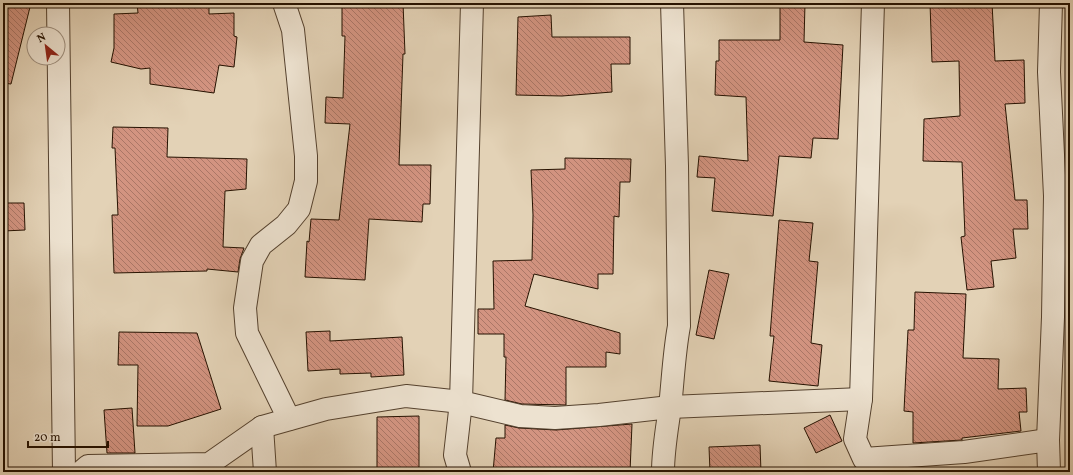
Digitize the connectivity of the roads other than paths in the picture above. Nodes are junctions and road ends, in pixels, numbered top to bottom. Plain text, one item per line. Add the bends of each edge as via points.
1 (58, 3) edge
2 (284, 3) edge
3 (472, 3) edge
4 (672, 3) edge
5 (873, 3) edge
6 (1050, 3) edge
7 (861, 399) junction
8 (461, 402) junction
9 (670, 407) junction
10 (289, 418) junction
11 (262, 427) junction
12 (1048, 440) junction
13 (864, 465) edge
14 (64, 472) edge
15 (81, 472) edge
16 (265, 472) edge
17 (460, 472) edge
18 (663, 472) edge
19 (1049, 472) edge

1 - 14 street
2 - 10 street via 294,30 306,181 299,209 286,225 261,245 252,261 245,308 247,333
3 - 8 street
4 - 9 street via 679,326 674,351
5 - 7 street
6 - 12 street via 1049,72 1055,196
7 - 9 street
7 - 13 street via 855,439
8 - 9 street via 520,416 555,418
8 - 10 street via 406,396 326,409
8 - 17 street via 455,455
9 - 18 street via 663,452
10 - 11 street
11 - 15 street via 210,464 88,466
11 - 16 street
12 - 13 street
12 - 19 street

